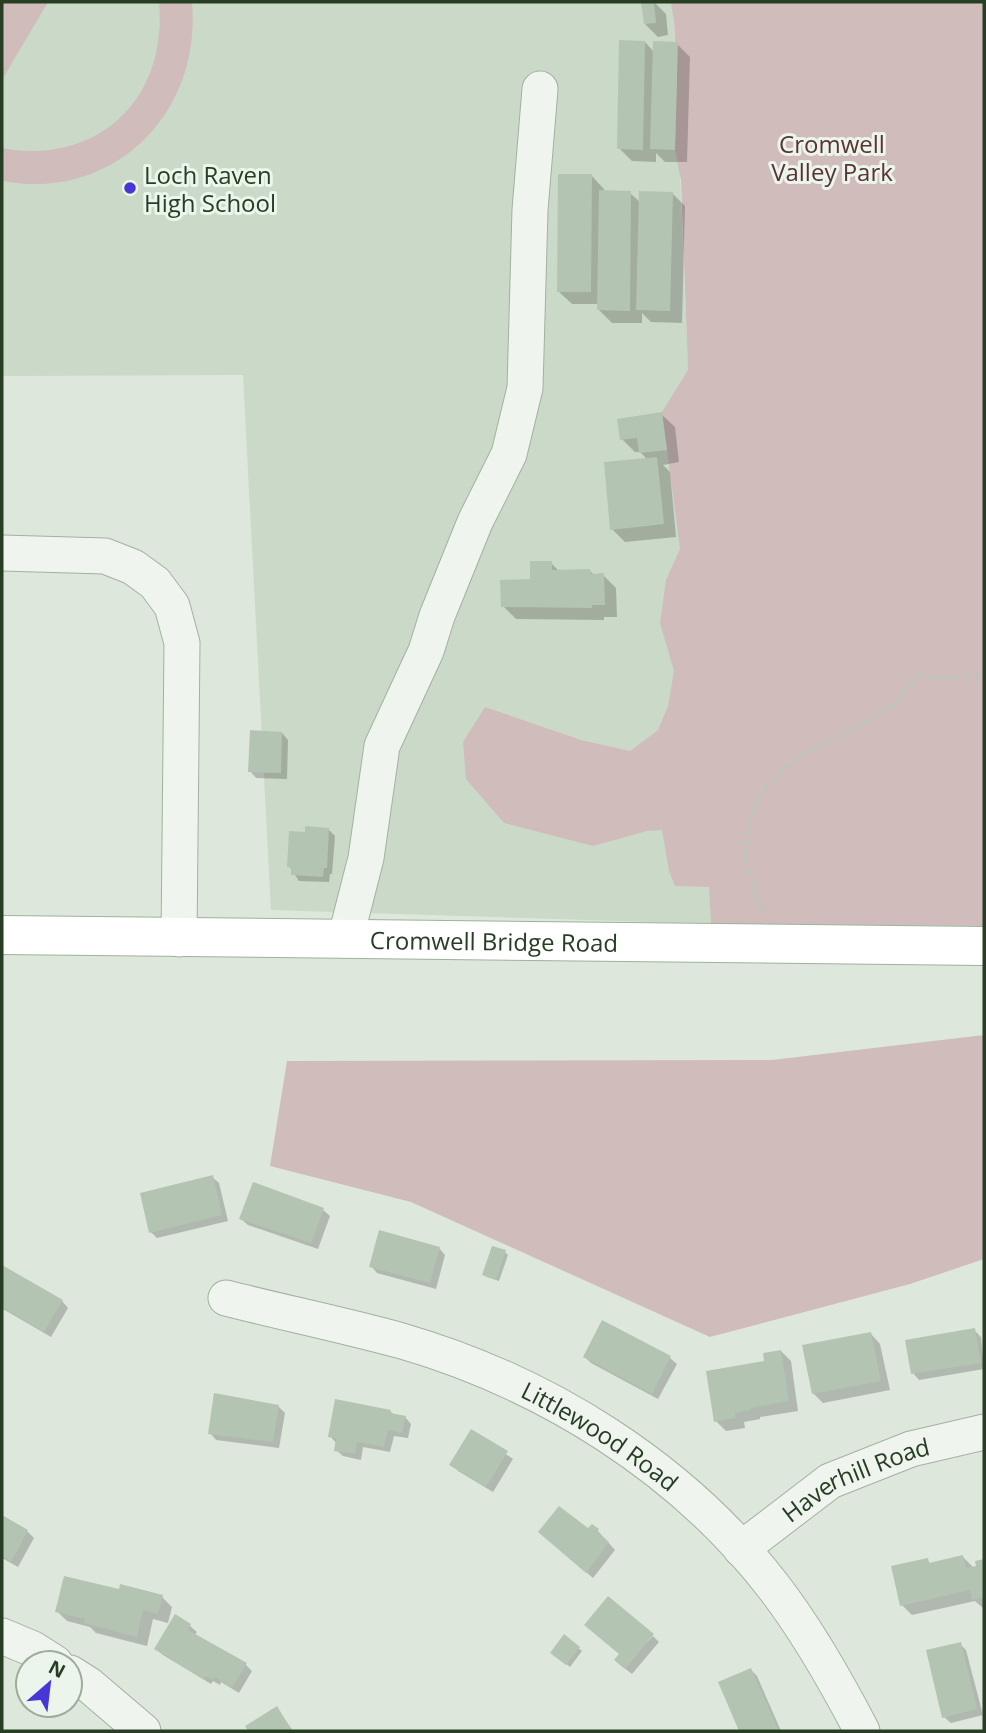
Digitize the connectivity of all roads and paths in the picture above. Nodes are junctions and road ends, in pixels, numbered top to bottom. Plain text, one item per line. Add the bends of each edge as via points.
1 (540, 89) dead end
2 (2, 553) edge
3 (984, 677) edge
4 (2, 935) edge
5 (179, 939) junction
6 (345, 940) junction
7 (763, 944) junction
8 (984, 946) edge
9 (226, 1298) dead end
10 (984, 1432) edge
11 (741, 1549) junction
12 (2, 1636) edge
13 (33, 1649) edge
14 (84, 1682) edge
15 (142, 1731) edge
16 (862, 1731) edge

1 - 6 street via 530,210 525,388 509,454 475,522 383,746 366,858
2 - 5 street via 105,556 133,567 155,583 172,606 182,643
3 - 7 path via 917,677 894,704 800,754 759,794 749,821 745,859 762,912
4 - 5 main road, Cromwell Bridge Road
5 - 6 main road, Cromwell Bridge Road
6 - 7 main road, Cromwell Bridge Road
7 - 8 main road, Cromwell Bridge Road
9 - 11 street, Littlewood Road via 402,1342 541,1398 626,1446 678,1486
10 - 11 street, Haverhill Road via 911,1449 830,1480
11 - 16 street, Littlewood Road via 806,1632
12 - 13 street
14 - 15 street

